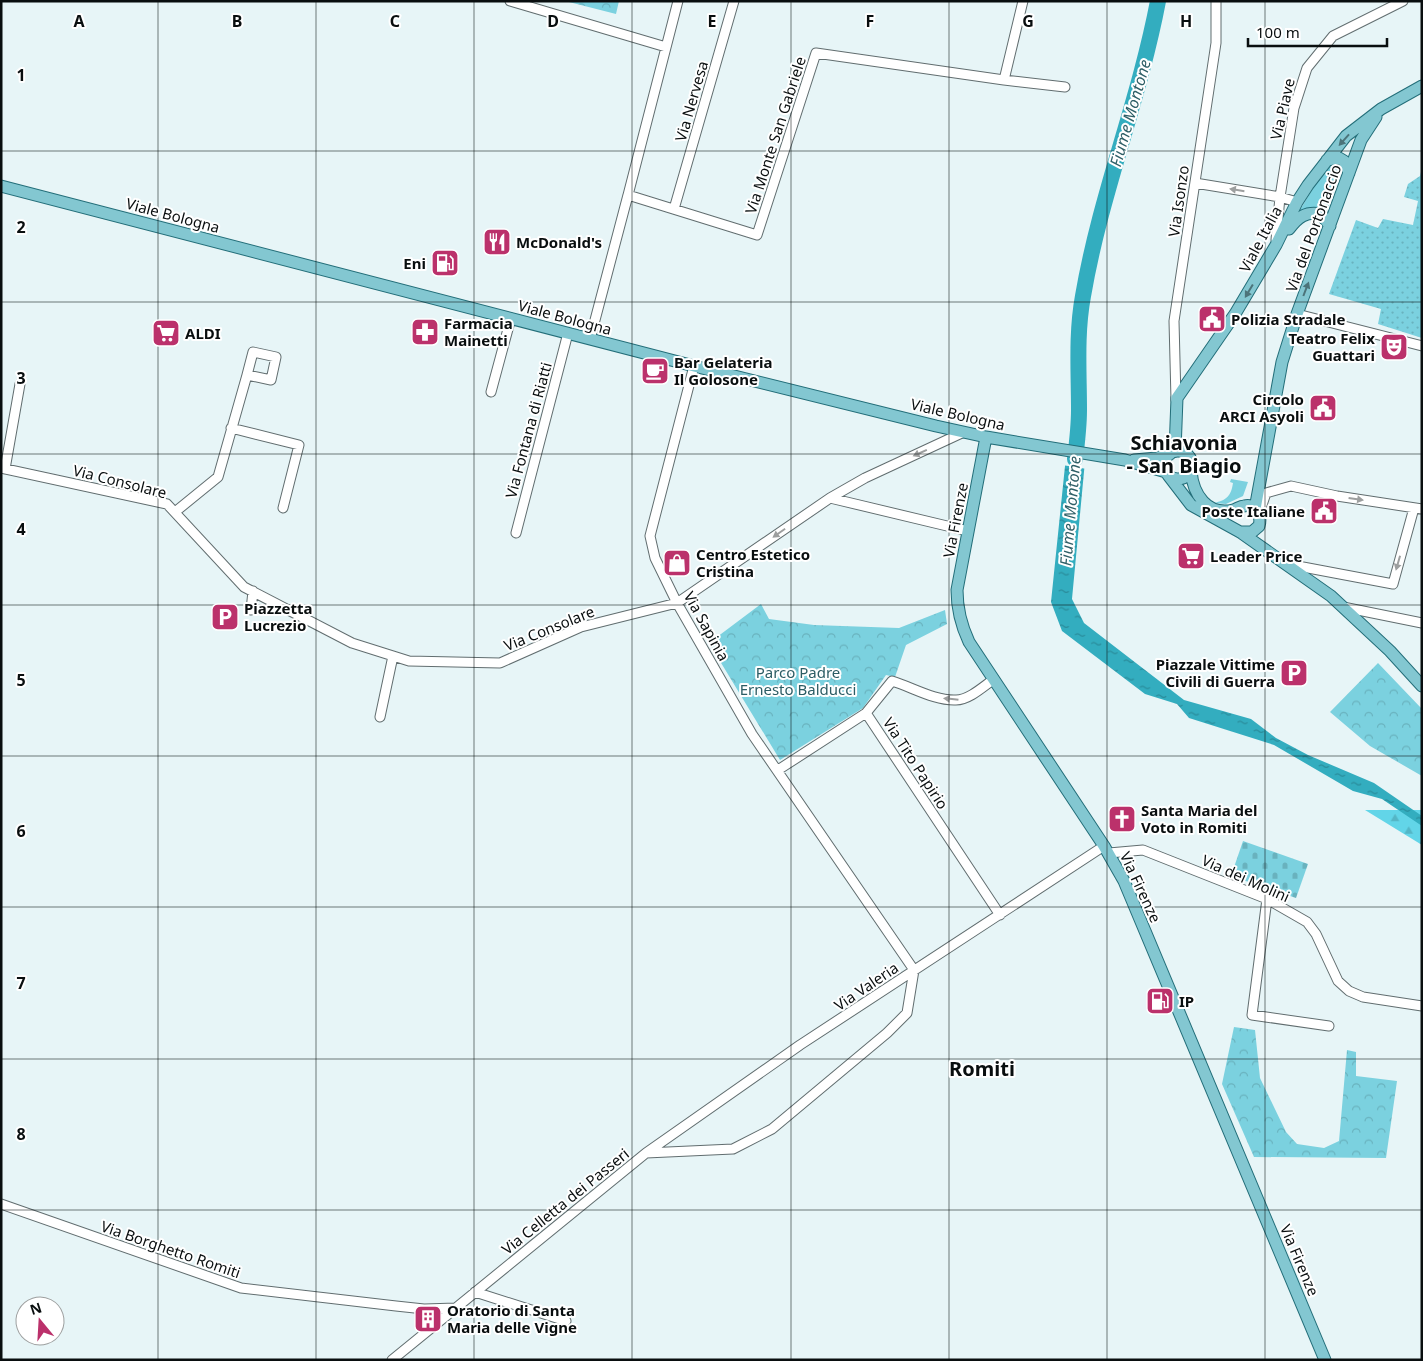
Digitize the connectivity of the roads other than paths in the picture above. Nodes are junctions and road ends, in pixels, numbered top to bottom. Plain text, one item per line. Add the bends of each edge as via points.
1 (510, 1) edge
2 (678, 1) edge
3 (734, 1) edge
4 (1023, 1) edge
5 (1216, 1) edge
6 (1403, 1) edge
7 (666, 47) junction
8 (1004, 80) junction
9 (1422, 86) edge
10 (1065, 87) dead end
11 (1381, 109) junction
12 (1328, 160) junction
13 (1349, 173) junction
14 (1195, 183) junction
15 (1, 186) edge
16 (628, 195) junction
17 (1280, 197) junction
18 (1296, 202) junction
19 (674, 209) junction
20 (1330, 226) junction
21 (1276, 245) junction
22 (1296, 314) junction
23 (512, 318) junction
24 (568, 333) junction
25 (590, 339) junction
26 (1422, 346) edge
27 (694, 366) junction
28 (247, 375) dead end
29 (20, 384) dead end
30 (491, 392) dead end
31 (1176, 406) junction
32 (231, 428) junction
33 (964, 432) junction
34 (986, 437) junction
35 (1173, 449) junction
36 (1121, 460) junction
37 (3, 468) edge
38 (1191, 472) junction
39 (1167, 474) junction
40 (830, 498) junction
41 (283, 508) dead end
42 (1418, 508) edge
43 (1257, 511) junction
44 (175, 512) junction
45 (1258, 528) junction
46 (968, 531) junction
47 (1240, 532) junction
48 (516, 533) dead end
49 (1274, 555) junction
50 (1288, 564) junction
51 (253, 591) junction
52 (677, 602) junction
53 (1342, 607) junction
54 (251, 610) dead end
55 (1422, 623) edge
56 (393, 656) junction
57 (994, 679) junction
58 (1422, 686) edge
59 (866, 713) junction
60 (380, 717) dead end
61 (778, 770) junction
62 (1107, 850) junction
63 (1267, 899) junction
64 (1000, 915) junction
65 (914, 970) junction
66 (1422, 1006) edge
67 (1329, 1026) dead end
68 (646, 1153) junction
69 (1, 1204) edge
70 (475, 1292) junction
71 (456, 1308) junction
72 (566, 1321) dead end
73 (392, 1360) edge
74 (1325, 1360) edge

1 - 7 street
2 - 7 street
3 - 19 street, Via Nervesa
4 - 8 street
5 - 14 street, Via Isonzo via 1216,43
6 - 17 street, Via Piave via 1334,36 1307,68 1294,108
7 - 16 street
8 - 10 street, Via Monte San Gabriele
8 - 19 street, Via Monte San Gabriele via 816,53 757,235
9 - 11 main road, Viale Italia
11 -> 12 main road, Viale Italia via 1346,136
11 - 13 main road, Via del Portonaccio via 1361,140
12 - 13 main road via 1339,158
12 - 18 main road, Viale Italia
13 - 20 main road, Via del Portonaccio
17 -> 14 street
14 - 31 street, Via Isonzo via 1174,321
15 - 23 main road, Viale Bologna
16 - 19 street
16 - 25 street
17 - 18 street
17 - 21 street, Via Piave
18 - 21 main road, Viale Italia
20 - 21 main road via 1321,214 1312,213 1298,218
22 -> 20 main road, Via del Portonaccio
21 -> 31 main road, Viale Italia via 1235,314 1177,398
22 - 26 street
22 - 43 main road, Via del Portonaccio via 1282,362
23 - 24 main road, Viale Bologna
23 - 30 street
24 - 25 main road, Viale Bologna
24 - 48 street, Via Fontana di Riatti
25 - 27 main road, Viale Bologna
27 - 33 main road, Viale Bologna
27 - 52 street, Via Sapinia via 650,536 655,558
28 - 32 street
29 - 37 street
31 - 35 main road, Viale Italia
32 - 41 street via 298,445
32 - 44 street via 218,477
33 - 34 main road, Viale Bologna
33 -> 40 street, Via Consolare
34 - 36 main road, Viale Bologna
34 - 46 main road, Via Firenze
35 - 36 main road, Viale Bologna via 1148,459
35 - 38 main road via 1188,455 1192,463
35 - 39 main road via 1164,462
36 - 39 main road, Viale Bologna
37 - 44 street, Via Consolare via 167,504
38 - 39 main road via 1180,479
38 - 43 main road via 1195,492 1205,505 1224,511 1243,506
39 - 47 main road via 1191,505
40 - 46 street
40 -> 52 street, Via Consolare
43 -> 42 street via 1266,493 1291,486
42 -> 50 street via 1393,584
43 - 45 main road, Via del Portonaccio via 1261,520
44 - 51 street, Via Consolare via 244,587
45 - 47 main road via 1247,534
45 - 49 main road via 1262,542
46 - 57 main road, Via Firenze via 957,590 957,609 969,642
47 - 49 main road
49 - 50 main road
50 - 53 main road
51 - 54 street
51 - 56 street, Via Consolare via 352,643
52 - 56 street, Via Consolare via 582,627 500,663 409,662
52 - 61 street, Via Sapinia via 752,734
53 - 55 street
53 - 58 main road
56 - 60 street
57 -> 59 street via 957,700 934,696 892,681
57 - 62 main road, Via Firenze
59 - 61 street, Via Tito Papirio
59 - 64 street, Via Tito Papirio
61 - 65 street, Via Sapinia
62 - 63 street, Via dei Molini via 1143,850
62 - 64 street, Via Valeria
62 - 74 main road, Via Firenze via 1134,904
63 - 66 street, Via dei Molini via 1307,922 1338,981 1349,991 1363,997
63 - 67 street via 1252,1015
64 - 65 street, Via Valeria
65 - 68 street, Via Valeria
65 - 68 street, Via Celletta dei Passeri via 907,1013 772,1129 733,1149
68 - 70 street, Via Celletta dei Passeri
69 - 71 street, Via Borghetto Romiti via 240,1288 424,1309
70 - 71 street, Via Celletta dei Passeri
70 - 72 street
71 - 73 street, Via Celletta dei Passeri

